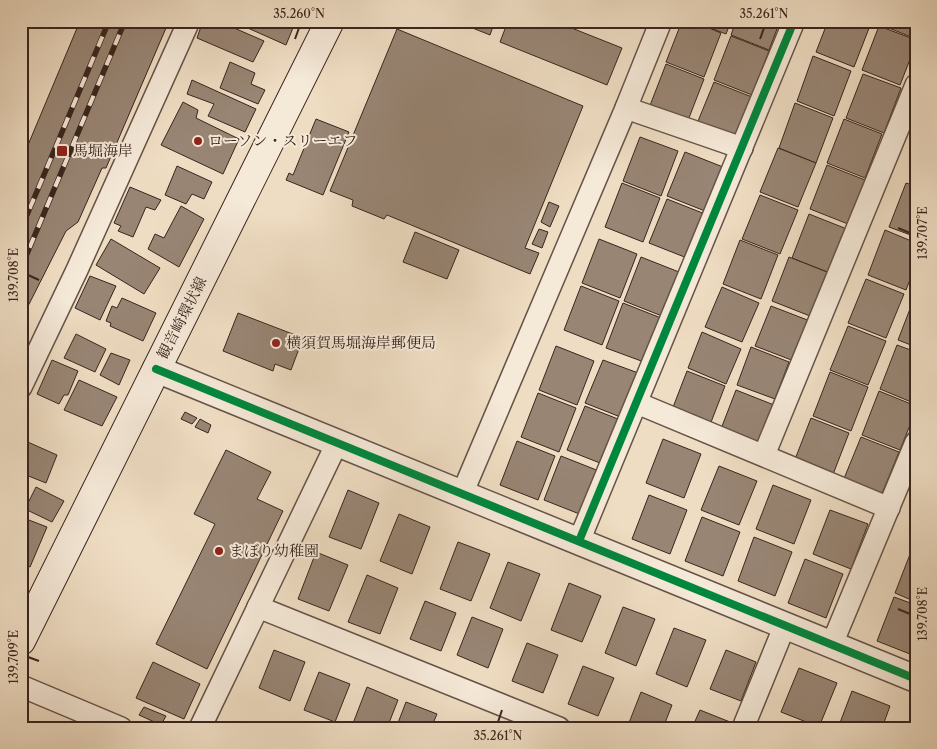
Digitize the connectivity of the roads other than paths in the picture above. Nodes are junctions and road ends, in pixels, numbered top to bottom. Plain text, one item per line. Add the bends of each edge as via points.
1 (189, 21) edge
2 (330, 21) edge
3 (661, 21) edge
4 (794, 21) edge
5 (916, 85) edge
6 (626, 108) junction
7 (742, 148) junction
8 (156, 369) junction
9 (21, 387) edge
10 (637, 402) junction
11 (916, 442) edge
12 (337, 443) junction
13 (764, 455) junction
14 (462, 494) junction
15 (889, 508) junction
16 (580, 541) junction
17 (258, 607) junction
18 (785, 625) junction
19 (21, 641) edge
20 (832, 644) junction
21 (916, 679) edge
22 (21, 686) edge
23 (121, 728) edge
24 (200, 728) edge
25 (559, 728) edge
26 (744, 728) edge

1 - 9 street
2 - 8 main road, 観音崎環状線
3 - 6 street
4 - 7 street
5 - 13 street
6 - 7 street
6 - 14 street
7 - 10 street
8 - 12 street
8 - 19 main road, 観音崎環状線
10 - 13 street
10 - 16 street
11 - 15 street
12 - 14 street
12 - 17 street
13 - 15 street
14 - 16 street
15 - 20 street
16 - 18 street
17 - 24 street
17 - 25 street
18 - 20 street
18 - 26 street
20 - 21 street
22 - 23 street

